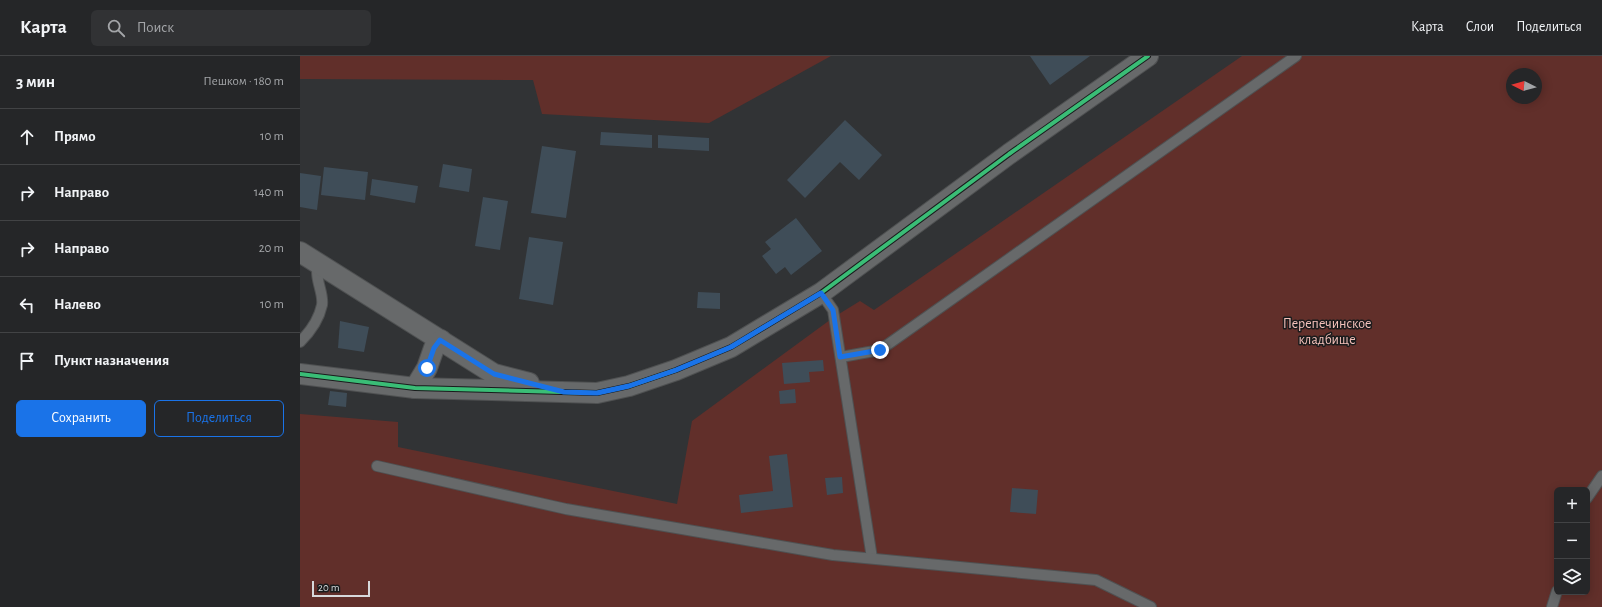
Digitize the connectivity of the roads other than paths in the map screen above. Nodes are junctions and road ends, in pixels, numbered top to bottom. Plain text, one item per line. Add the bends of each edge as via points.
1 (1148, 56) edge
2 (1296, 56) edge
3 (300, 252) edge
4 (318, 263) junction
5 (821, 293) junction
6 (440, 340) junction
7 (300, 342) edge
8 (840, 357) junction
9 (300, 374) edge
10 (415, 388) junction
11 (564, 392) junction
12 (377, 466) dead end
13 (1602, 476) edge
14 (1590, 494) edge
15 (872, 558) junction
16 (1556, 595) edge
17 (1151, 607) edge
18 (1552, 607) edge

1 - 5 street via 1009,154
2 - 8 lane via 880,350
3 - 4 street
4 - 6 street
4 - 7 lane via 316,272 322,305 311,331
5 - 8 lane via 833,310
5 - 11 street via 731,347 676,370 629,386 597,393
6 - 10 street
6 - 11 street via 494,374
8 - 15 lane
9 - 10 street
10 - 11 street
12 - 15 lane via 566,509 833,555
13 - 14 lane
15 - 17 lane via 1096,580
16 - 18 lane

